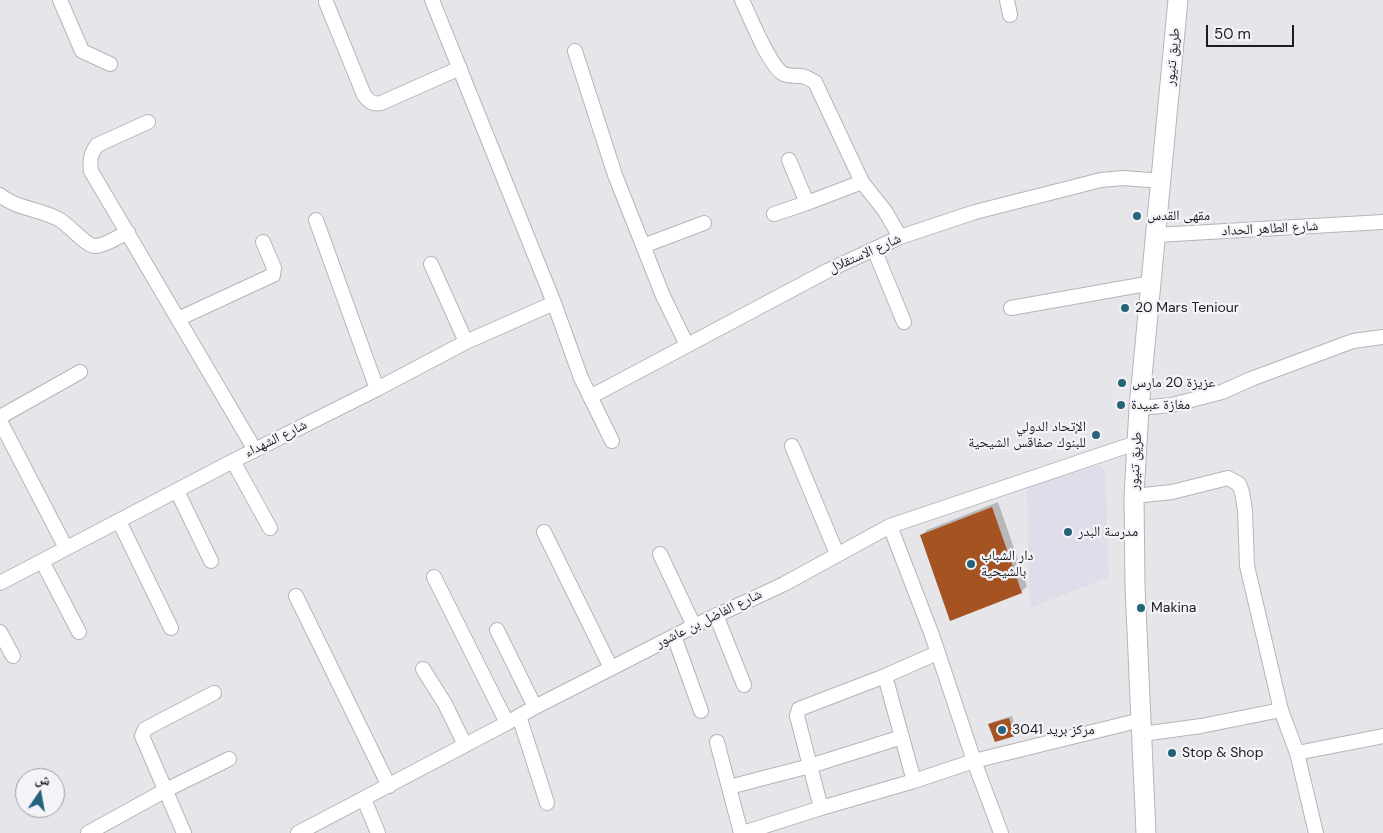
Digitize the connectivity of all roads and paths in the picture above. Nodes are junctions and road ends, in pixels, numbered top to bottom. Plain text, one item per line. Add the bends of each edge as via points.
1 (60, 0) edge
2 (432, 0) edge
3 (742, 0) edge
4 (1007, 0) edge
5 (1178, 0) edge
6 (326, 2) dead end
7 (1010, 15) dead end
8 (575, 51) dead end
9 (110, 64) dead end
10 (460, 68) junction
11 (148, 122) dead end
12 (789, 160) dead end
13 (1162, 181) junction
14 (862, 182) junction
15 (0, 195) edge
16 (807, 203) junction
17 (774, 214) dead end
18 (316, 220) dead end
19 (1383, 222) edge
20 (704, 224) dead end
21 (128, 232) junction
22 (1156, 235) junction
23 (900, 237) junction
24 (263, 242) dead end
25 (643, 246) junction
26 (874, 249) junction
27 (431, 264) dead end
28 (1152, 283) junction
29 (554, 303) junction
30 (1011, 308) dead end
31 (178, 319) junction
32 (904, 322) dead end
33 (1383, 337) edge
34 (466, 342) junction
35 (687, 345) junction
36 (80, 372) dead end
37 (377, 389) junction
38 (590, 397) junction
39 (1139, 408) junction
40 (0, 417) edge
41 (0, 421) edge
42 (612, 440) dead end
43 (1136, 443) junction
44 (792, 446) dead end
45 (255, 450) junction
46 (233, 461) junction
47 (177, 491) junction
48 (1134, 496) junction
49 (119, 521) junction
50 (890, 526) junction
51 (270, 528) dead end
52 (544, 532) dead end
53 (66, 548) junction
54 (660, 554) dead end
55 (837, 554) junction
56 (42, 561) junction
57 (211, 561) dead end
58 (434, 577) dead end
59 (0, 583) edge
60 (296, 596) dead end
61 (716, 616) junction
62 (694, 626) junction
63 (171, 628) dead end
64 (497, 630) dead end
65 (0, 632) edge
66 (79, 632) dead end
67 (674, 636) junction
68 (937, 652) junction
69 (13, 656) dead end
70 (611, 668) junction
71 (423, 669) dead end
72 (885, 676) junction
73 (744, 684) dead end
74 (214, 693) dead end
75 (535, 707) junction
76 (1282, 710) junction
77 (701, 712) dead end
78 (513, 720) junction
79 (1141, 727) junction
80 (1383, 736) edge
81 (902, 737) junction
82 (717, 742) dead end
83 (465, 746) junction
84 (1297, 753) junction
85 (230, 758) dead end
86 (974, 761) junction
87 (810, 766) junction
88 (914, 782) junction
89 (389, 786) junction
90 (729, 787) junction
91 (166, 790) junction
92 (364, 799) junction
93 (547, 803) dead end
94 (821, 808) junction
95 (88, 833) edge
96 (184, 833) edge
97 (298, 833) edge
98 (378, 833) edge
99 (742, 833) edge
100 (1001, 833) edge
101 (1146, 833) edge
102 (1316, 833) edge

1 - 9 street via 82,50
2 - 10 street
3 - 14 street via 778,69 783,74 802,76 815,82
4 - 7 street
5 - 13 main road, طريق تنيور
6 - 10 street via 364,96 370,102 381,103
8 - 25 street via 615,175
10 - 29 street
11 - 21 street via 97,145 90,158 91,171
12 - 16 street
13 - 22 main road, طريق تنيور
13 - 23 street, شارع الاستقلال via 1101,180 975,212
14 - 16 street
14 - 23 street
15 - 21 street via 60,219 87,244 96,246
16 - 17 street
18 - 37 street
19 - 22 street, شارع الطاهر الحداد
20 - 25 street
21 - 31 street
22 - 28 main road, طريق تنيور
23 - 26 street, شارع الاستقلال
24 - 31 street via 274,268 273,275
25 - 35 street
26 - 32 street
26 - 35 street, شارع الاستقلال
27 - 34 street
28 - 30 street
28 - 39 main road, طريق تنيور
29 - 34 street, شارع الشهداء
29 - 38 street
31 - 45 street
33 - 39 street via 1353,342 1222,392 1172,405
34 - 37 street, شارع الشهداء
35 - 38 street, شارع الاستقلال
36 - 40 street
37 - 45 street, شارع الشهداء
38 - 42 street
39 - 43 main road, طريق تنيور
41 - 53 street
43 - 48 main road, طريق تنيور
43 - 50 street, شارع الفاضل بن عاشور
44 - 55 street
45 - 46 street, شارع الشهداء
46 - 47 street, شارع الشهداء
46 - 51 street
47 - 49 street, شارع الشهداء
47 - 57 street
48 - 76 street via 1172,492 1228,478 1240,484 1245,510 1247,566
48 - 79 main road, طريق تنيور
49 - 53 street, شارع الشهداء
49 - 63 street
50 - 55 street, شارع الفاضل بن عاشور
50 - 68 street
52 - 70 street
53 - 56 street, شارع الشهداء
54 - 62 street
55 - 61 street, شارع الفاضل بن عاشور via 784,584
56 - 59 street, شارع الشهداء
56 - 66 street
58 - 78 street
60 - 89 street
61 - 62 street, شارع الفاضل بن عاشور
61 - 73 street
62 - 67 street, شارع الفاضل بن عاشور
64 - 75 street
65 - 69 street
67 - 70 street, شارع الفاضل بن عاشور
67 - 77 street
68 - 72 street
68 - 86 street
70 - 75 street, شارع الفاضل بن عاشور
71 - 83 street via 445,704
72 - 81 street
72 - 87 street via 799,708 797,716
74 - 91 street via 142,733
75 - 78 street, شارع الفاضل بن عاشور
76 - 79 street via 1201,726
76 - 84 street
78 - 83 street, شارع الفاضل بن عاشور
78 - 93 street
79 - 86 street
79 - 101 main road, طريق تنيور
80 - 84 street
81 - 87 street
81 - 88 street
82 - 90 street
83 - 89 street, شارع الفاضل بن عاشور
84 - 102 street
85 - 91 street
86 - 88 street
86 - 100 street
87 - 90 street
87 - 94 street
88 - 94 street
89 - 92 street, شارع الفاضل بن عاشور
90 - 99 street
91 - 95 street
91 - 96 street
92 - 97 street, شارع الفاضل بن عاشور
92 - 98 street
94 - 99 street

